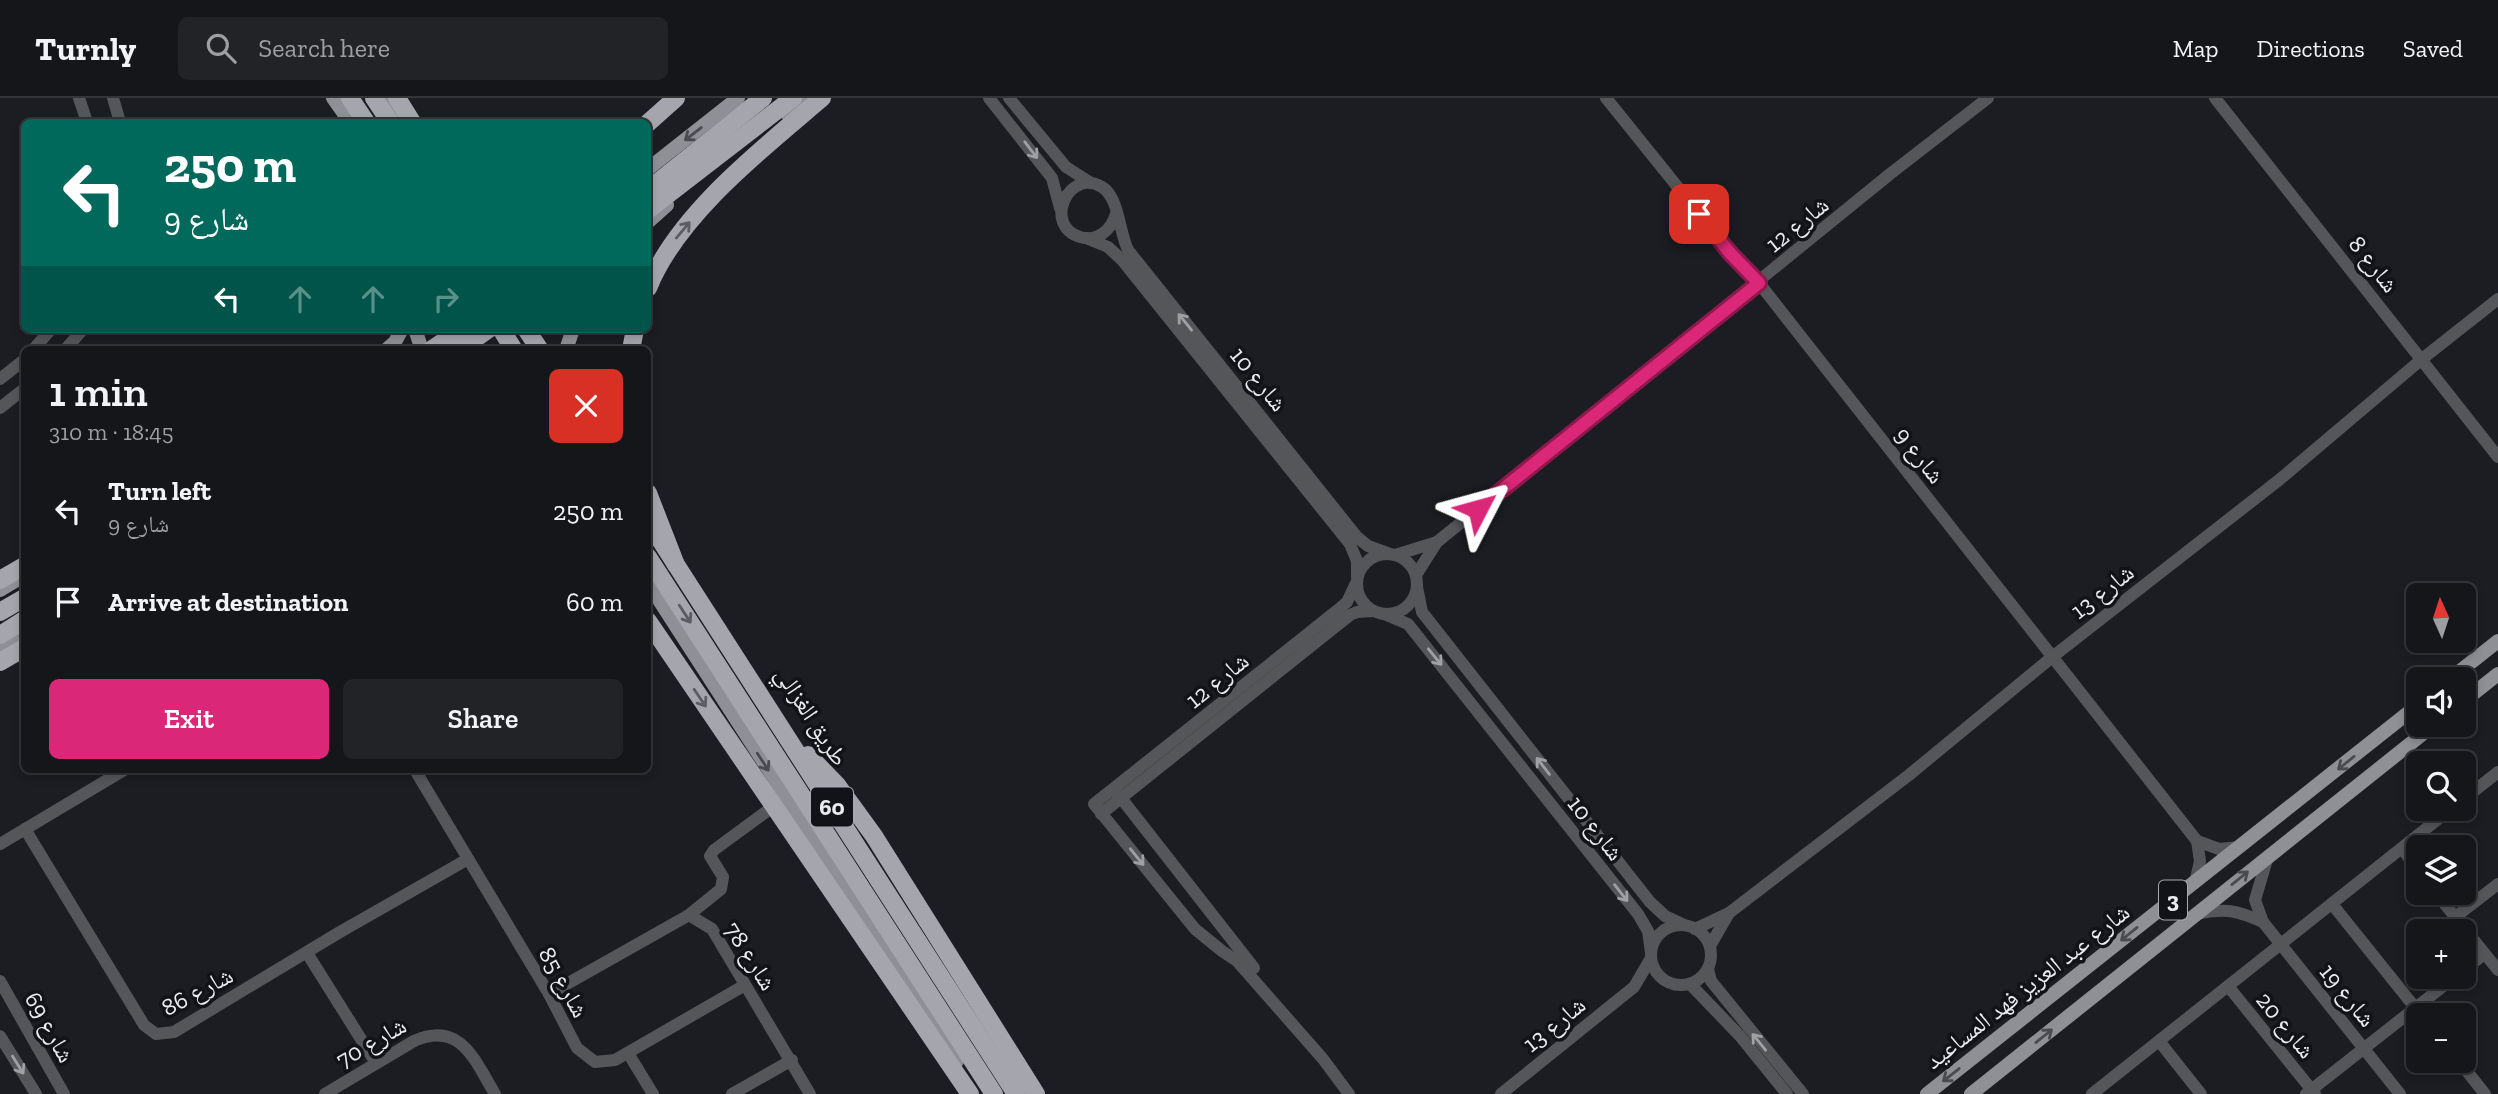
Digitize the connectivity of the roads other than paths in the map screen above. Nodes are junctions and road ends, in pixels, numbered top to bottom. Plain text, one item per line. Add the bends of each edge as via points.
1 (79, 98) edge
2 (113, 98) edge
3 (333, 98) edge
4 (350, 98) edge
5 (374, 98) edge
6 (386, 98) edge
7 (397, 98) edge
8 (676, 98) edge
9 (738, 98) edge
10 (763, 98) edge
11 (793, 98) edge
12 (805, 98) edge
13 (822, 98) edge
14 (989, 98) edge
15 (1009, 98) edge
16 (1606, 98) edge
17 (1987, 98) edge
18 (2216, 98) edge
19 (87, 119) edge
20 (119, 119) edge
21 (347, 119) edge
22 (364, 119) edge
23 (388, 119) edge
24 (400, 119) edge
25 (410, 119) edge
26 (651, 120) edge
27 (651, 167) edge
28 (1091, 183) junction
29 (651, 188) edge
30 (651, 208) edge
31 (1060, 209) junction
32 (1116, 214) junction
33 (651, 219) edge
34 (1086, 238) junction
35 (651, 282) edge
36 (1759, 283) junction
37 (2498, 299) edge
38 (457, 333) edge
39 (483, 333) edge
40 (437, 346) edge
41 (464, 346) edge
42 (2422, 359) junction
43 (21, 362) edge
44 (0, 379) edge
45 (21, 391) edge
46 (0, 408) edge
47 (1268, 433) junction
48 (2498, 457) edge
49 (651, 501) edge
50 (651, 513) edge
51 (651, 526) edge
52 (1437, 542) junction
53 (1392, 555) junction
54 (651, 561) edge
55 (676, 565) junction
56 (21, 568) edge
57 (21, 577) edge
58 (1357, 579) junction
59 (0, 580) edge
60 (1416, 581) junction
61 (651, 588) edge
62 (0, 590) edge
63 (21, 600) edge
64 (0, 612) edge
65 (1379, 612) junction
66 (21, 622) edge
67 (651, 625) edge
68 (0, 635) edge
69 (21, 638) edge
70 (2498, 641) edge
71 (21, 650) edge
72 (0, 652) edge
73 (2051, 657) junction
74 (0, 662) edge
75 (2465, 667) edge
76 (2498, 674) edge
77 (2476, 691) edge
78 (2406, 715) edge
79 (2381, 734) junction
80 (2419, 737) edge
81 (808, 755) junction
82 (2392, 757) junction
83 (2498, 772) edge
84 (119, 773) edge
85 (417, 773) edge
86 (781, 789) junction
87 (2476, 789) edge
88 (1117, 793) junction
89 (2436, 821) edge
90 (25, 829) junction
91 (2197, 841) junction
92 (0, 844) edge
93 (2241, 847) junction
94 (2402, 848) junction
95 (2406, 854) edge
96 (2268, 855) junction
97 (468, 859) junction
98 (2195, 883) junction
99 (2498, 884) edge
100 (2332, 904) junction
101 (2444, 905) edge
102 (1729, 913) junction
103 (2196, 914) junction
104 (689, 915) junction
105 (1215, 918) junction
106 (2454, 918) junction
107 (2263, 922) junction
108 (1690, 927) junction
109 (1195, 929) junction
110 (2280, 945) junction
111 (1710, 946) junction
112 (307, 953) junction
113 (2484, 954) junction
114 (1651, 955) junction
115 (2476, 960) edge
116 (1708, 969) junction
117 (2498, 970) edge
118 (0, 981) edge
119 (1667, 982) junction
120 (1690, 984) junction
121 (745, 985) junction
122 (2228, 986) junction
123 (1634, 987) junction
124 (2442, 989) edge
125 (549, 994) junction
126 (2412, 1003) edge
127 (2427, 1003) edge
128 (2406, 1020) edge
129 (0, 1036) edge
130 (2159, 1041) junction
131 (2363, 1049) junction
132 (628, 1053) junction
133 (792, 1060) junction
134 (376, 1063) junction
135 (2469, 1073) edge
136 (2311, 1092) edge
137 (63, 1093) edge
138 (36, 1094) edge
139 (325, 1094) edge
140 (495, 1094) edge
141 (653, 1094) edge
142 (732, 1094) edge
143 (810, 1094) edge
144 (970, 1094) edge
145 (979, 1094) edge
146 (994, 1094) edge
147 (1016, 1094) edge
148 (1024, 1094) edge
149 (1036, 1094) edge
150 (1349, 1094) edge
151 (1357, 1094) edge
152 (1501, 1094) edge
153 (1787, 1094) edge
154 (1803, 1094) edge
155 (1927, 1094) edge
156 (1971, 1094) edge
157 (2092, 1094) edge
158 (2201, 1094) edge
159 (2400, 1094) edge
160 (2486, 1094) edge

1 - 19 street
2 - 20 street
3 - 21 main road
4 - 22 highway
5 - 23 highway
6 - 24 main road
7 - 25 highway
8 - 26 highway
9 -> 27 main road
10 - 29 highway
11 - 30 highway
12 - 33 main road
35 -> 13 highway via 666,252 706,204
14 -> 31 street via 1052,178
15 - 28 street via 1066,166
16 - 36 street, شارع 9
17 - 36 street, شارع 12
18 - 42 street, شارع 8
28 - 31 street via 1070,190
28 - 32 street via 1110,194
31 - 34 street via 1068,230
32 - 34 street via 1106,232
47 -> 32 street, شارع 10 via 1128,250
34 - 47 street, شارع 10 via 1108,247 1122,260
36 - 52 street, شارع 12
36 - 73 street, شارع 9
37 - 42 street, شارع 13
38 - 40 highway
39 - 41 highway
42 - 48 street, شارع 8
42 - 73 street, شارع 13 via 2279,480
43 - 44 street
45 - 46 street
47 - 53 street, شارع 10 via 1357,537
47 - 58 street, شارع 10 via 1350,544 1357,561
49 - 55 highway, bridge
50 - 81 main road, طريق الغزالي
51 - 55 highway, طريق الغزالي / 60, bridge
52 - 53 street, شارع 12
52 - 60 street, شارع 12
53 - 58 street via 1373,557
53 - 60 street via 1404,559
54 -> 146 highway, 60
55 - 147 highway, طريق الغزالي / 60
56 - 59 highway
57 - 62 main road
58 - 65 street via 1360,599
58 - 88 street, شارع 12 via 1339,610
60 - 65 street via 1410,604 1394,613
108 -> 60 street, شارع 10 via 1665,916 1650,902 1422,611
61 -> 86 main road
63 - 64 highway
65 - 88 street, شارع 12 via 1350,615
65 -> 114 street, شارع 10 via 1408,624 1638,914 1648,931
66 - 68 highway
67 -> 144 highway, bridge
69 - 72 main road
70 - 75 main road
71 - 74 highway
73 - 91 street, شارع 9
73 - 102 street, شارع 13 via 1909,775
76 - 77 main road
78 - 79 main road, شارع عبد العزيز فهد المساعيد / 3
79 - 82 main road via 2396,739
79 -> 93 main road, شارع عبد العزيز فهد المساعيد / 3
80 - 82 main road, شارع عبد العزيز فهد المساعيد / 3
81 - 148 main road, طريق الغزالي
81 - 149 highway via 874,836
82 - 96 main road, شارع عبد العزيز فهد المساعيد / 3
83 - 87 street
84 - 90 street
85 - 97 street, شارع 85
86 - 104 street via 777,805 710,856 723,877 721,888
86 - 145 main road
88 - 105 street
88 -> 109 street, شارع 12 via 1098,809
89 - 94 street, شارع 20
90 - 92 street
90 - 112 street, شارع 86 via 144,1025 156,1034 174,1032
91 - 93 street via 2219,849
91 - 98 street via 2200,861
93 - 98 main road, شارع عبد العزيز فهد المساعيد / 3
94 - 95 street
94 - 100 street, شارع 20
103 -> 96 main road, شارع عبد العزيز فهد المساعيد / 3
96 - 107 street, شارع 19 via 2255,900
97 - 112 street, شارع 86
97 - 125 street, شارع 85
98 -> 155 main road, شارع عبد العزيز فهد المساعيد / 3
99 - 106 street
100 - 110 street, شارع 20
100 - 126 street
101 - 106 street
102 - 108 street, شارع 13
102 - 111 street, شارع 13
103 - 107 street via 2232,910
156 -> 103 main road, شارع عبد العزيز فهد المساعيد / 3
104 - 121 street, شارع 78 via 712,929
104 - 125 street, شارع 78
105 - 109 street
105 - 151 street
106 - 113 street
107 - 110 street, شارع 19
108 - 111 street
108 - 114 street via 1662,932
109 - 150 street via 1237,961
110 - 122 street, شارع 20
110 - 131 street, شارع 19
111 - 116 street
112 - 134 street
113 - 115 street
113 - 117 street
114 - 119 street via 1658,975
114 - 123 street, شارع 13
116 - 120 street
154 -> 116 street via 1712,981
118 - 137 street, شارع 69
119 - 120 street
119 - 123 street
120 - 153 street
121 - 132 street, شارع 85
121 - 133 street, شارع 78
122 - 130 street, شارع 20
122 - 136 street, شارع 20
123 - 152 street, شارع 13
124 - 127 street, شارع 20
125 - 132 street, شارع 85 via 577,1048 595,1062
128 - 131 street, شارع 20
129 -> 138 street, شارع 69
130 - 157 street, شارع 20
130 - 158 street
131 - 136 street, شارع 20
131 - 159 street, شارع 19
132 - 141 street
133 - 142 street
133 - 143 street, شارع 78
134 - 139 street, شارع 70
134 - 140 street, شارع 70 via 425,1035 449,1036 468,1049
135 - 160 street

